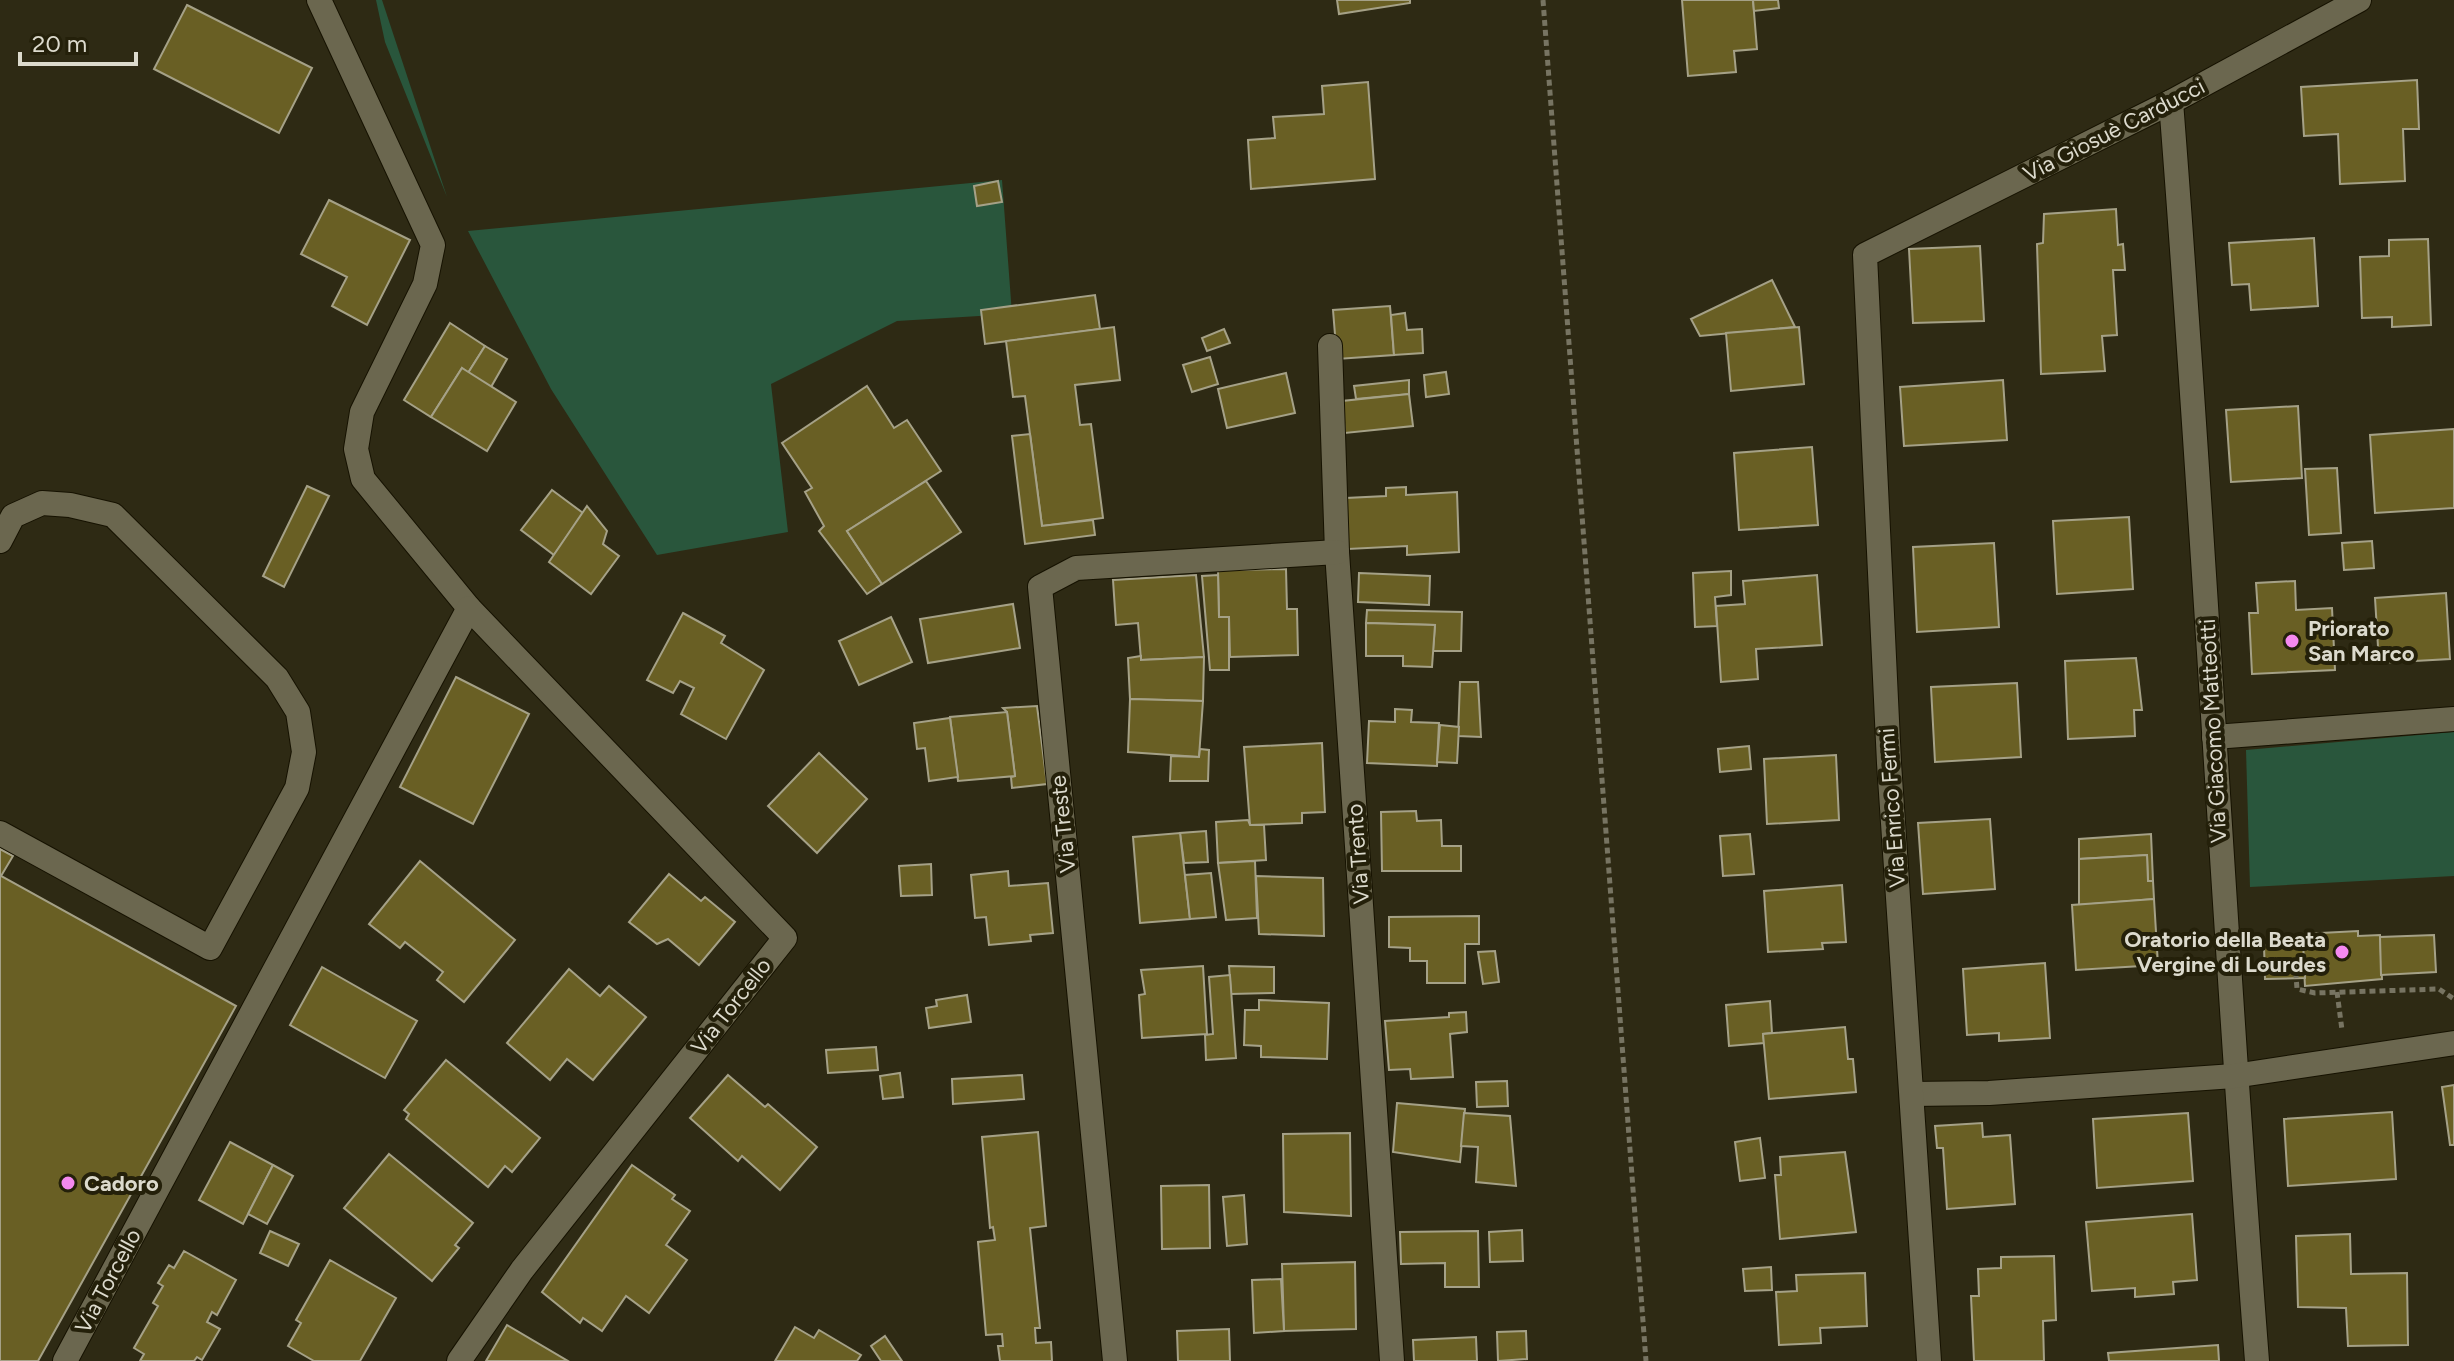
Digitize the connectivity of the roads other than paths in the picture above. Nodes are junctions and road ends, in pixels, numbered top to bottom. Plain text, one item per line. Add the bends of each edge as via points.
1 (319, 0) edge
2 (2359, 0) edge
3 (2171, 102) junction
4 (1865, 255) joint
5 (1330, 346) dead end
6 (0, 541) edge
7 (1337, 552) junction
8 (469, 608) junction
9 (2454, 719) edge
10 (2214, 737) junction
11 (0, 833) edge
12 (2454, 1043) edge
13 (2234, 1076) junction
14 (1912, 1094) junction
15 (65, 1361) edge
16 (459, 1361) edge
17 (1115, 1361) edge
18 (1392, 1361) edge
19 (1929, 1361) edge
20 (2257, 1361) edge

1 - 8 street, Via Torcello via 433,245 425,284 362,412 356,449 363,479
2 - 3 street, Via Giosuè Carducci
3 - 4 street, Via Giosuè Carducci
3 - 10 street, Via Giacomo Matteotti
4 - 14 street, Via Enrico Fermi via 1889,763
5 - 7 street, Via Trento
6 - 11 street via 13,516 42,503 113,515 277,678 298,712 304,752 297,788 210,948
7 - 17 street, Via Treste via 1076,568 1040,587
7 - 18 street, Via Trento
8 - 15 street, Via Torcello
8 - 16 street, Via Torcello via 785,938 522,1270
9 - 10 street
10 - 13 street, Via Giacomo Matteotti
12 - 13 street
13 - 14 street
13 - 20 street, Via Giacomo Matteotti
14 - 19 street, Via Enrico Fermi

